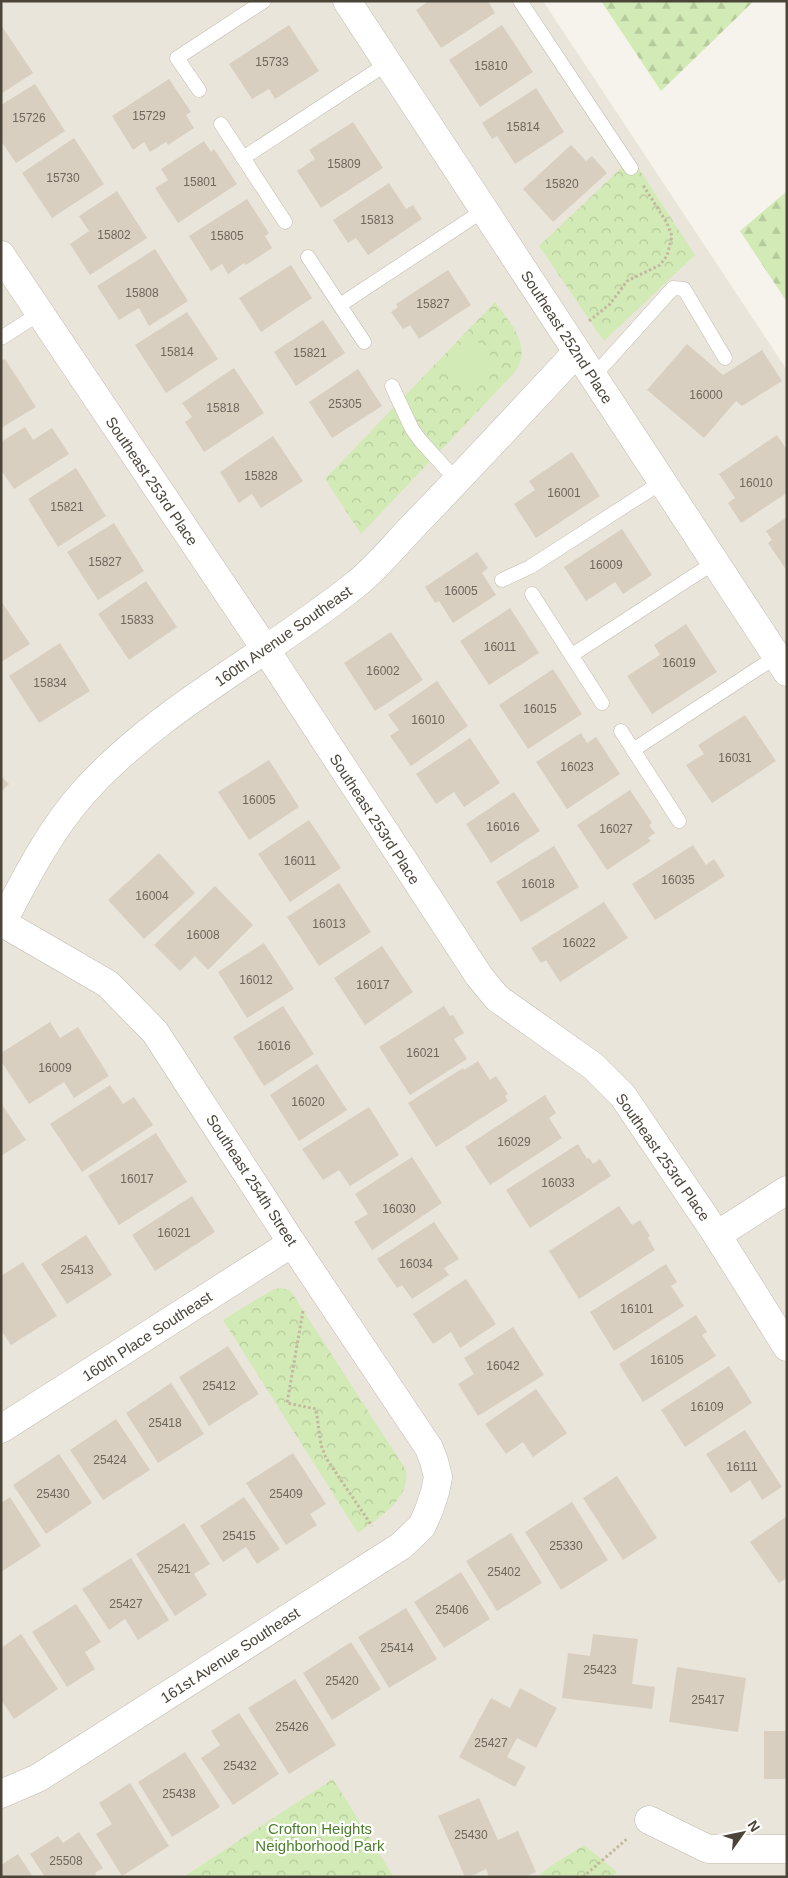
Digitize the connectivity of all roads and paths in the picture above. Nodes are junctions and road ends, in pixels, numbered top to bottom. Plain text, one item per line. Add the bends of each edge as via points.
1 (264, 1) edge
2 (347, 1) edge
3 (520, 1) edge
4 (388, 63) junction
5 (199, 90) dead end
6 (220, 124) dead end
7 (243, 158) junction
8 (632, 168) joint
9 (484, 210) junction
10 (285, 222) dead end
11 (1, 255) edge
12 (308, 256) dead end
13 (340, 305) junction
14 (40, 313) junction
15 (1, 338) edge
16 (364, 342) dead end
17 (572, 345) junction
18 (725, 358) dead end
19 (593, 377) junction
20 (392, 386) dead end
21 (457, 481) junction
22 (662, 482) junction
23 (714, 562) junction
24 (502, 580) dead end
25 (532, 594) dead end
26 (266, 650) junction
27 (572, 655) junction
28 (782, 664) edge
29 (602, 703) dead end
30 (621, 731) dead end
31 (633, 750) junction
32 (680, 820) dead end
33 (2, 923) edge
34 (787, 1190) edge
35 (717, 1235) junction
36 (292, 1243) junction
37 (304, 1304) dead end
38 (787, 1347) edge
39 (1, 1430) edge
40 (435, 1492) joint
41 (372, 1526) dead end
42 (1, 1794) edge
43 (649, 1820) joint
44 (787, 1849) edge
45 (583, 1877) edge

1 - 5 lane via 177,58
2 - 4 street, Southeast 252nd Place
3 - 8 lane
4 - 7 lane
4 - 9 street, Southeast 252nd Place
6 - 7 lane
7 - 10 lane
8 - 17 path via 667,223 672,236 668,256 660,266 627,281
9 - 13 lane
9 - 17 street, Southeast 252nd Place
11 - 14 street, Southeast 253rd Place
12 - 13 lane
13 - 16 lane
14 - 15 lane
14 - 26 street, Southeast 253rd Place
17 - 19 street, Southeast 252nd Place
17 - 21 street, 160th Avenue Southeast
18 - 19 lane via 684,288 673,288
19 - 22 street, Southeast 252nd Place
20 - 21 lane via 412,429
21 - 26 street, 160th Avenue Southeast via 357,584
22 - 23 street, Southeast 252nd Place
22 - 24 lane via 530,567
23 - 27 lane
23 - 28 street, Southeast 252nd Place
25 - 27 lane
26 - 33 street, 160th Avenue Southeast via 129,747 83,793 45,844
26 - 35 street, Southeast 253rd Place via 479,976 496,998 593,1066 623,1096
27 - 29 lane
28 - 31 lane
30 - 31 lane
31 - 32 lane
33 - 36 street, Southeast 254th Street via 108,984 155,1032
34 - 35 street
35 - 38 street, Southeast 253rd Place
36 - 39 street, 160th Place Southeast
36 - 40 street, Southeast 254th Street via 428,1448 438,1477
37 - 41 path via 287,1403 316,1409 326,1458
40 - 42 street, 161st Avenue Southeast via 422,1526 401,1546 38,1778
43 - 44 street via 708,1849
43 - 45 path

